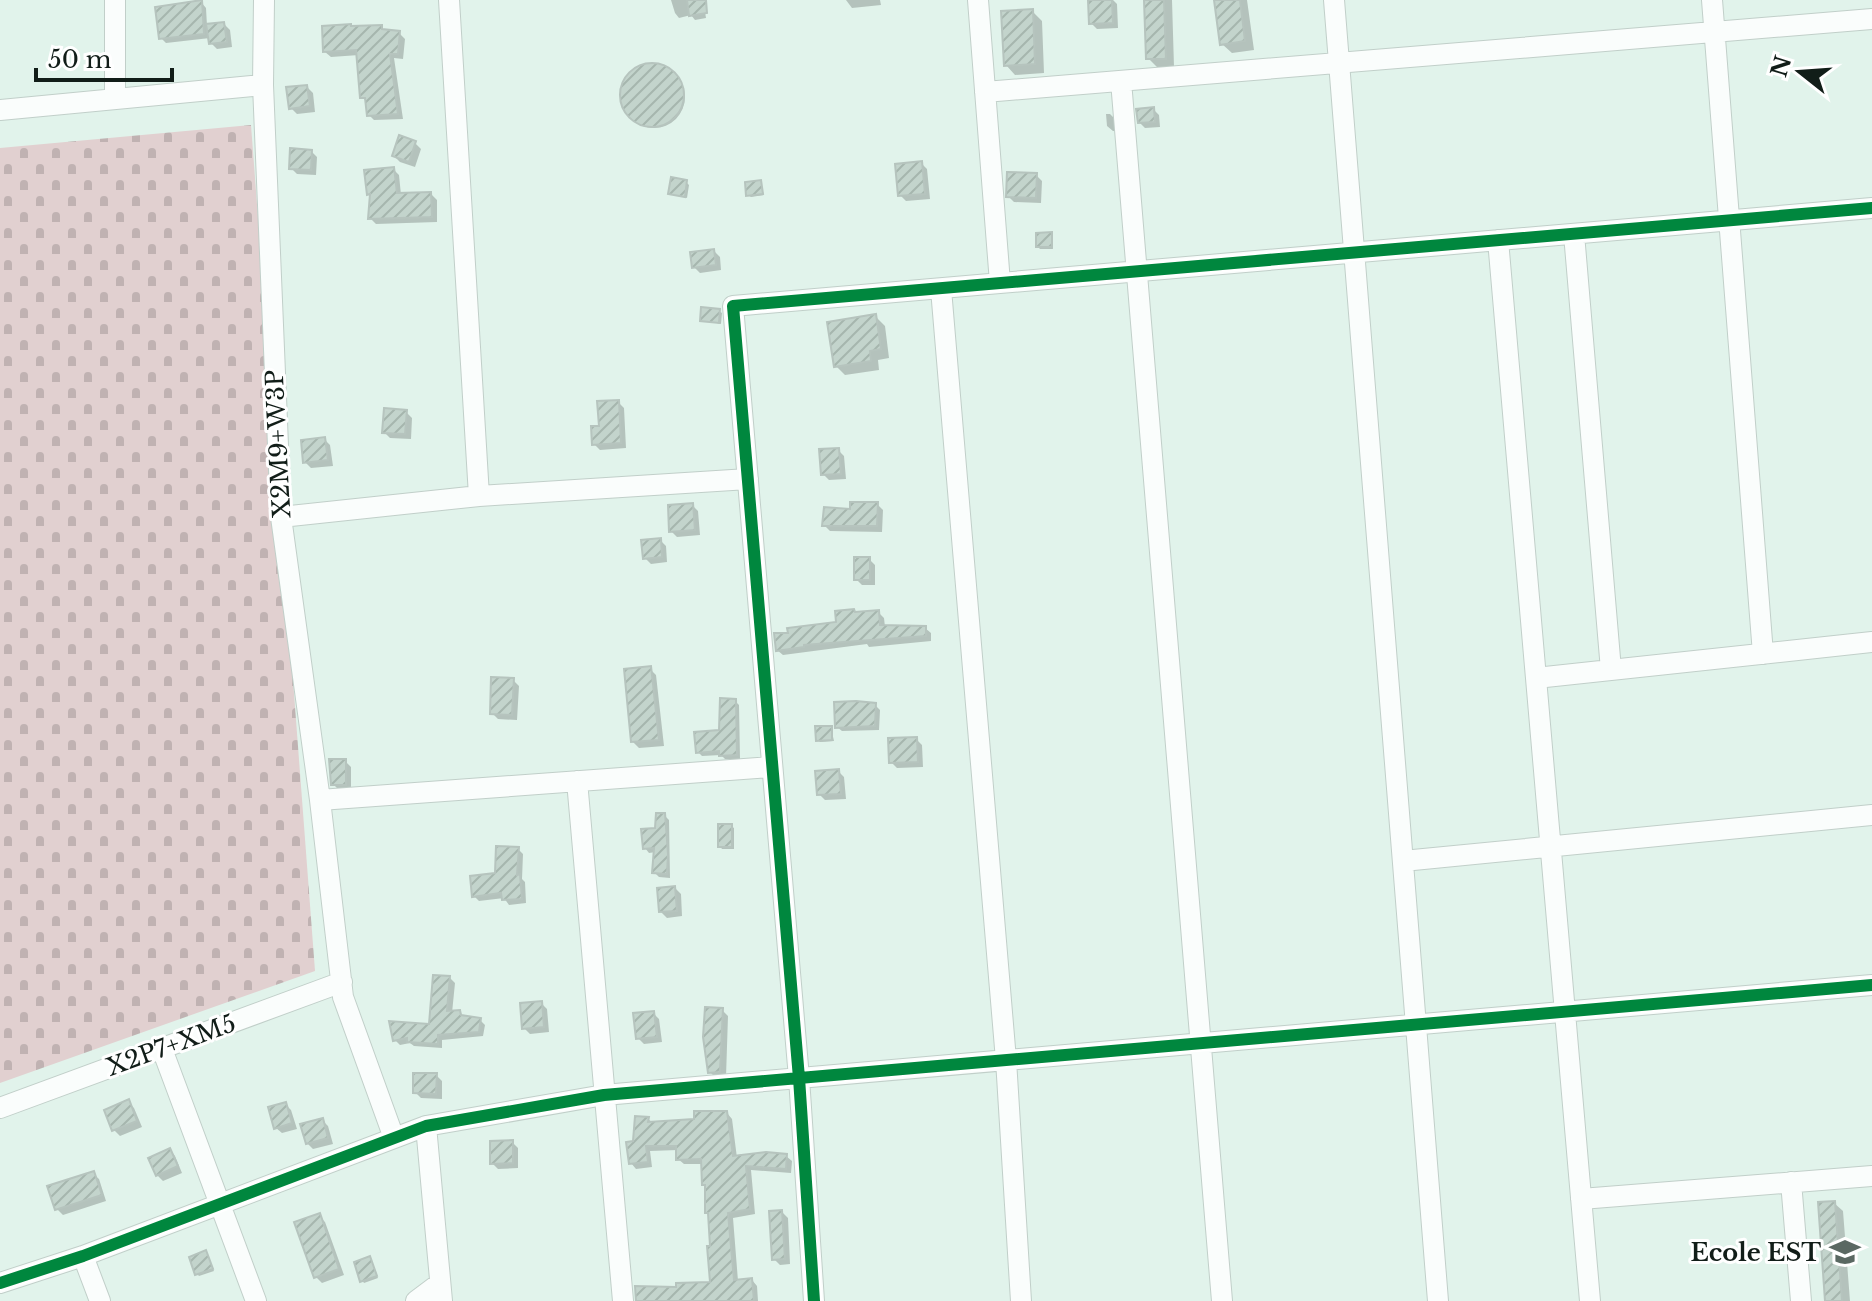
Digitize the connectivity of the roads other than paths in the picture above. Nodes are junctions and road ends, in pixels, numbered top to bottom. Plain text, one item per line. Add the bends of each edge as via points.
1 (115, 0) edge
2 (264, 0) edge
3 (449, 0) edge
4 (978, 0) edge
5 (1334, 0) edge
6 (1712, 0) edge
7 (1872, 19) edge
8 (1714, 32) junction
9 (1339, 63) junction
10 (1121, 81) junction
11 (263, 85) junction
12 (985, 92) junction
13 (115, 99) junction
14 (0, 110) edge
15 (1872, 208) edge
16 (1729, 220) junction
17 (1574, 234) junction
18 (1498, 240) junction
19 (1354, 252) junction
20 (1135, 271) junction
21 (1000, 283) junction
22 (941, 289) junction
23 (748, 479) junction
24 (479, 496) junction
25 (281, 517) junction
26 (1872, 642) edge
27 (1763, 654) junction
28 (1611, 670) junction
29 (1536, 678) junction
30 (772, 767) junction
31 (577, 781) junction
32 (320, 800) junction
33 (1872, 815) edge
34 (1551, 846) junction
35 (1403, 861) junction
36 (342, 982) junction
37 (1872, 985) edge
38 (1565, 1011) junction
39 (1416, 1025) junction
40 (1200, 1044) junction
41 (162, 1049) junction
42 (1006, 1060) junction
43 (799, 1078) junction
44 (604, 1095) junction
45 (0, 1108) edge
46 (426, 1126) junction
47 (394, 1138) junction
48 (1872, 1176) edge
49 (1791, 1182) junction
50 (1581, 1199) junction
51 (220, 1204) junction
52 (83, 1256) junction
53 (0, 1283) edge
54 (441, 1292) edge
55 (100, 1301) edge
56 (256, 1301) edge
57 (416, 1301) edge
58 (623, 1301) edge
59 (814, 1301) edge
60 (1021, 1301) edge
61 (1222, 1301) edge
62 (1438, 1301) edge
63 (1590, 1301) edge
64 (1801, 1301) edge

1 - 13 street
2 - 11 street, X2M9+W3P
3 - 24 street
4 - 12 street
5 - 9 street
6 - 8 street
7 - 8 street
8 - 9 street
8 - 16 street
9 - 10 street
9 - 19 street
10 - 12 street
10 - 20 street
11 - 13 street
11 - 25 street, X2M9+W3P
12 - 21 street
13 - 14 street
15 - 16 street
16 - 17 street
16 - 27 street
17 - 18 street
17 - 28 street
18 - 19 street
18 - 29 street
19 - 20 street
19 - 35 street
20 - 21 street
20 - 40 street
21 - 22 street
22 - 23 street via 733,306
22 - 42 street
23 - 24 street
23 - 30 street
24 - 25 street
25 - 32 street, X2M9+W3P
26 - 27 street
27 - 28 street
28 - 29 street
29 - 34 street
30 - 31 street
30 - 43 street
31 - 32 street
31 - 44 street
32 - 36 street, X2M9+W3P
33 - 34 street
34 - 35 street
34 - 38 street
35 - 39 street
36 - 41 street, X2P7+XM5
36 - 47 street, X2M9+W3P
37 - 38 street
38 - 39 street
38 - 50 street
39 - 40 street
39 - 62 street
40 - 42 street
40 - 61 street
41 - 45 street, X2P7+XM5
41 - 51 street
42 - 43 street
42 - 60 street
43 - 44 street
43 - 59 street
44 - 46 street
44 - 58 street
46 - 47 street
46 - 54 street
47 - 51 street
48 - 49 street
49 - 50 street
49 - 64 street
50 - 63 street
51 - 52 street
51 - 56 street
52 - 53 street
52 - 55 street
54 - 57 street

